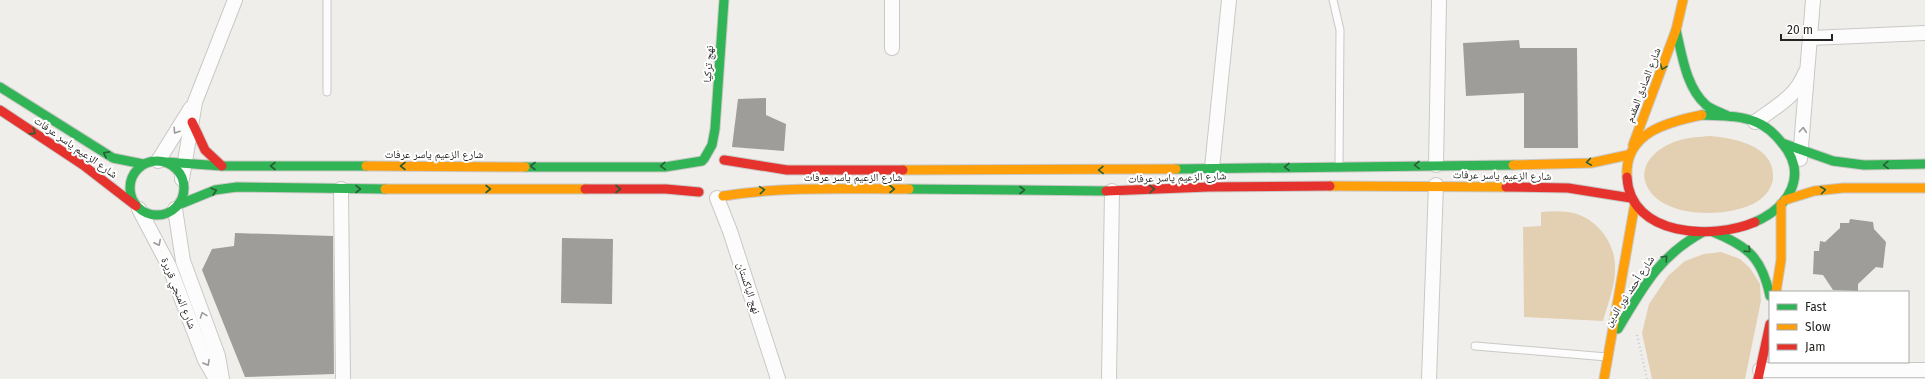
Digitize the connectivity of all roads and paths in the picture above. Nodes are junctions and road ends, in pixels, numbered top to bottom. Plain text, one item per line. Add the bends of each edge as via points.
1 (235, 0) edge
2 (327, 0) edge
3 (724, 0) edge
4 (892, 0) edge
5 (1229, 0) edge
6 (1333, 0) edge
7 (1439, 0) edge
8 (1683, 0) edge
9 (1813, 0) edge
10 (1676, 30) junction
11 (1925, 33) edge
12 (1811, 38) junction
13 (892, 48) dead end
14 (1809, 59) junction
15 (0, 87) edge
16 (327, 92) dead end
17 (195, 102) junction
18 (0, 110) edge
19 (1727, 116) junction
20 (192, 122) junction
21 (1755, 122) junction
22 (716, 129) junction
23 (1782, 143) junction
24 (1802, 150) junction
25 (1629, 152) junction
26 (723, 159) junction
27 (703, 160) junction
28 (162, 162) junction
29 (143, 164) junction
30 (185, 164) junction
31 (1925, 164) edge
32 (1436, 165) junction
33 (222, 166) junction
34 (1339, 166) junction
35 (1212, 168) junction
36 (733, 169) dead end
37 (182, 179) junction
38 (1795, 182) junction
39 (1436, 185) junction
40 (732, 187) dead end
41 (1925, 188) edge
42 (341, 189) junction
43 (1112, 190) junction
44 (699, 192) junction
45 (720, 197) junction
46 (1633, 200) junction
47 (1783, 202) junction
48 (138, 207) junction
49 (176, 207) junction
50 (1709, 232) junction
51 (1769, 291) edge
52 (1776, 291) edge
53 (1631, 308) junction
54 (1769, 329) edge
55 (1613, 337) junction
56 (1475, 346) dead end
57 (1609, 357) junction
58 (1925, 370) edge
59 (1759, 374) edge
60 (216, 379) edge
61 (222, 379) edge
62 (343, 379) edge
63 (778, 379) edge
64 (1109, 379) edge
65 (1429, 379) edge
66 (1604, 379) edge
67 (1647, 379) edge

1 - 17 street
2 - 16 lane
3 - 22 main road, نهج تركيا
4 - 13 street
5 - 35 street
6 - 34 lane via 1340,30
7 - 32 street
8 - 10 main road, شارع الصادق المقدم
9 - 12 street
10 - 19 main road, شارع الصادق المقدم via 1684,66 1696,92 1707,106
10 -> 25 main road, شارع الصادق المقدم
11 - 12 street
12 - 14 street
14 - 21 street via 1801,84 1789,97
24 -> 14 street
29 -> 15 main road, شارع الزعيم ياسر عرفات via 113,158
17 - 20 street
17 -> 28 street
18 -> 48 main road, شارع الزعيم ياسر عرفات via 83,165
19 - 21 main road
19 - 25 main road via 1702,115 1666,124 1648,133
20 - 30 street
20 - 33 main road via 205,150
21 - 23 main road via 1772,131
22 - 26 main road, نهج تركيا via 717,144
22 - 27 main road, نهج تركيا via 712,145
23 - 24 main road
23 - 38 main road via 1791,154 1795,166
31 -> 24 main road via 1864,165 1833,161
24 - 38 street
25 -> 32 main road, شارع الزعيم ياسر عرفات via 1573,164
25 - 46 main road, شارع الصادق المقدم via 1625,173
26 - 27 main road, شارع الزعيم ياسر عرفات via 713,157
35 -> 26 main road, شارع الزعيم ياسر عرفات via 1021,172 786,170
26 - 36 main road
27 -> 33 main road, شارع الزعيم ياسر عرفات via 664,166
27 - 44 main road, نهج تركيا via 694,176
28 - 29 main road
28 - 30 main road, شارع الزعيم ياسر عرفات
28 - 37 main road via 178,172
29 - 48 main road via 132,176 130,184 130,192
30 - 33 main road, شارع الزعيم ياسر عرفات
30 - 37 street
32 -> 34 main road, شارع الزعيم ياسر عرفات
34 -> 35 main road, شارع الزعيم ياسر عرفات
37 - 49 main road via 182,198
38 - 47 main road
43 -> 39 main road, شارع الزعيم ياسر عرفات
39 - 46 main road, شارع الزعيم ياسر عرفات via 1568,188
39 - 65 street
40 - 45 main road
47 -> 41 main road via 1814,191 1843,188
42 -> 44 main road via 666,189
49 -> 42 main road via 215,190 237,187
42 - 62 street
45 -> 43 main road, شارع الزعيم ياسر عرفات via 789,188
43 - 64 street
44 - 45 main road via 711,198
45 - 63 street, نهج الباكستان
46 - 50 main road via 1648,215 1664,225 1682,231
46 - 55 main road, شارع أحمد نور الدين
47 - 50 main road via 1767,216 1752,224
47 - 52 main road via 1781,260
48 - 49 main road via 153,215 161,215
48 -> 60 street, شارع المنجي قريرة via 169,266 204,360
61 -> 49 street, شارع المنجي قريرة via 218,356 183,261
50 -> 51 main road via 1734,240 1752,253 1767,278
53 -> 50 main road, شارع أحمد نور الدين via 1655,269 1673,250 1688,239
53 - 55 main road, شارع أحمد نور الدين
53 - 67 path
54 - 59 main road
55 - 57 main road, شارع أحمد نور الدين
56 - 57 lane
57 - 66 main road, شارع أحمد نور الدين
58 - 59 street

